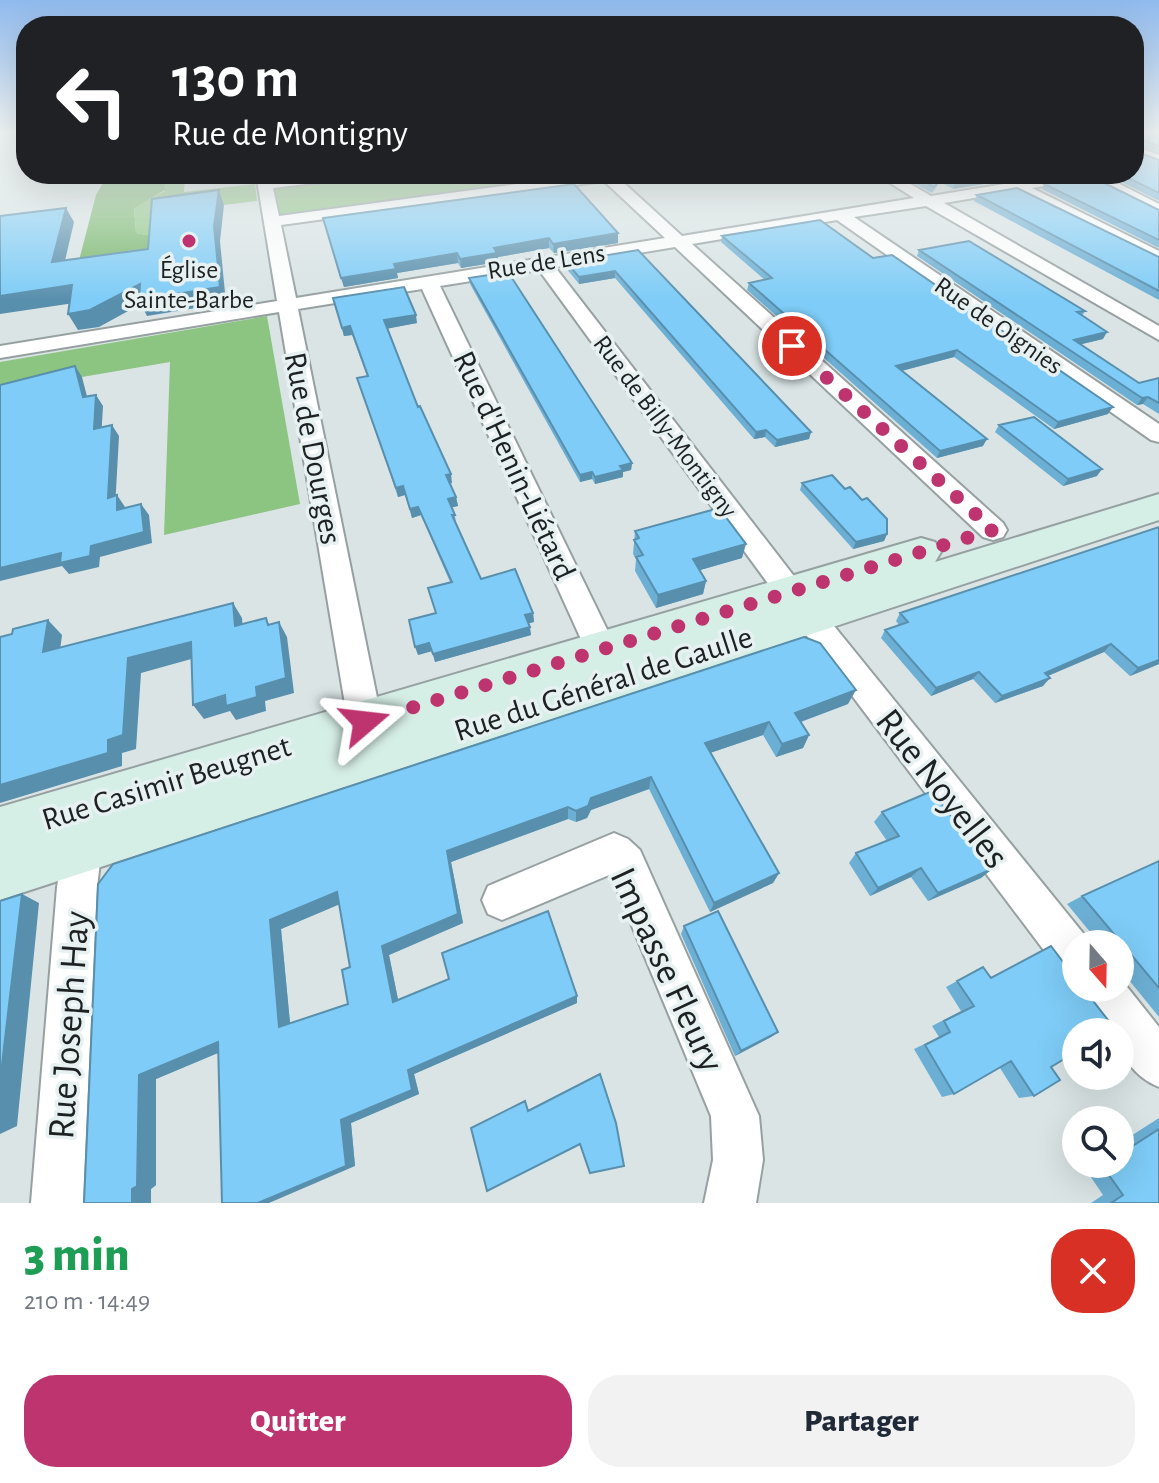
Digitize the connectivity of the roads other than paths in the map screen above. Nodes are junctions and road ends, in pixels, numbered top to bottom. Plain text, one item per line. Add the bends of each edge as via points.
1 (265, 188) edge
2 (512, 188) edge
3 (620, 188) edge
4 (907, 188) edge
5 (1004, 188) edge
6 (1020, 188) edge
7 (1118, 188) edge
8 (929, 201) junction
9 (1159, 210) edge
10 (840, 215) junction
11 (270, 222) junction
12 (677, 240) junction
13 (1159, 258) edge
14 (542, 262) junction
15 (428, 281) junction
16 (287, 305) junction
17 (1159, 334) edge
18 (0, 352) edge
19 (1159, 435) edge
20 (1159, 479) edge
21 (1159, 507) edge
22 (993, 530) junction
23 (800, 605) junction
24 (601, 650) junction
25 (365, 722) junction
26 (0, 833) edge
27 (83, 846) junction
28 (0, 872) edge
29 (502, 900) dead end
30 (1062, 940) edge
31 (1111, 1002) edge
32 (1159, 1064) edge
33 (57, 1203) edge
34 (730, 1203) edge

1 - 11 street, Rue de Dourges
2 - 11 street
3 - 12 street
4 - 8 street
5 - 8 street, Rue de Lens
6 - 13 street
7 - 9 street
8 - 10 street, Rue de Lens
8 - 17 street
10 - 12 street, Rue de Lens
10 - 19 street, Rue de Oignies
11 - 16 street, Rue de Dourges
12 - 14 street, Rue de Lens
12 - 22 street
14 - 15 street, Rue de Lens
14 - 23 street, Rue de Billy-Montigny
15 - 16 street, Rue de Lens
15 - 24 street, Rue d'Henin-Liétard
16 - 18 street, Rue de Lens
16 - 25 street, Rue de Dourges
20 - 22 main road, Rue Casimir Beugnet
21 - 23 main road, Rue du Général de Gaulle
22 - 23 main road, Rue Casimir Beugnet
23 - 24 main road, Rue Casimir Beugnet
23 - 27 main road, Rue du Général de Gaulle
23 - 30 street, Rue Noyelles
24 - 25 main road, Rue Casimir Beugnet
25 - 26 main road, Rue Casimir Beugnet
27 - 28 main road, Rue du Général de Gaulle
27 - 33 street, Rue Joseph Hay
29 - 34 street, Impasse Fleury via 614,853 626,864 735,1116 741,1152
31 - 32 street

